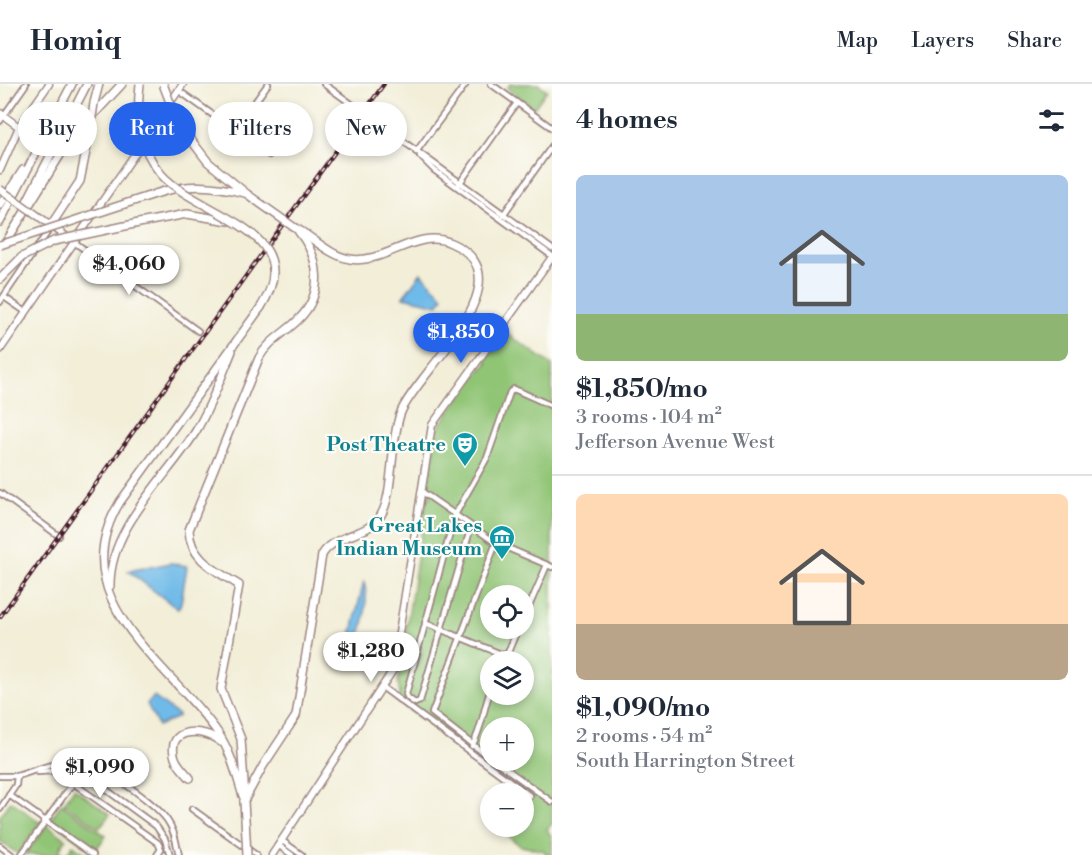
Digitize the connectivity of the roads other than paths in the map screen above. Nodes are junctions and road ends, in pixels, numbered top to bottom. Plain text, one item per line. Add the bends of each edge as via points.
1 (27, 84) edge
2 (49, 84) edge
3 (72, 84) edge
4 (87, 84) edge
5 (99, 84) edge
6 (122, 84) edge
7 (140, 84) edge
8 (163, 84) edge
9 (183, 84) edge
10 (268, 84) edge
11 (324, 84) edge
12 (466, 84) edge
13 (491, 84) edge
14 (332, 86) edge
15 (178, 90) junction
16 (37, 102) edge
17 (63, 102) edge
18 (255, 102) edge
19 (518, 103) junction
20 (208, 112) edge
21 (1, 117) edge
22 (18, 126) edge
23 (552, 128) edge
24 (18, 131) edge
25 (552, 146) edge
26 (416, 152) junction
27 (32, 156) edge
28 (34, 156) edge
29 (0, 170) edge
30 (458, 185) junction
31 (0, 189) edge
32 (247, 194) junction
33 (0, 205) edge
34 (502, 216) junction
35 (0, 222) edge
36 (234, 222) junction
37 (51, 225) junction
38 (295, 228) junction
39 (74, 242) junction
40 (3, 244) edge
41 (552, 249) edge
42 (0, 252) edge
43 (552, 257) edge
44 (0, 279) edge
45 (4, 297) junction
46 (0, 302) edge
47 (26, 312) junction
48 (198, 331) dead end
49 (240, 335) junction
50 (0, 350) edge
51 (552, 406) edge
52 (0, 493) edge
53 (423, 493) junction
54 (455, 515) junction
55 (471, 527) junction
56 (58, 536) dead end
57 (496, 543) junction
58 (550, 566) edge
59 (534, 598) edge
60 (111, 601) junction
61 (425, 623) junction
62 (440, 628) junction
63 (462, 637) junction
64 (489, 651) edge
65 (382, 687) junction
66 (485, 705) edge
67 (472, 746) junction
68 (227, 750) junction
69 (480, 751) edge
70 (509, 771) edge
71 (17, 776) junction
72 (0, 777) edge
73 (190, 778) dead end
74 (512, 783) edge
75 (9, 795) junction
76 (244, 801) junction
77 (552, 802) edge
78 (0, 808) edge
79 (192, 809) dead end
80 (46, 821) junction
81 (280, 843) junction
82 (0, 846) edge
83 (12, 855) edge
84 (21, 855) edge
85 (93, 855) edge
86 (158, 855) edge
87 (170, 855) edge
88 (179, 855) edge
89 (247, 855) edge
90 (256, 855) edge
91 (272, 855) edge
92 (292, 855) edge
93 (302, 855) edge

1 - 21 street
2 - 16 main road
3 - 17 highway
4 - 40 highway
5 - 37 highway, bridge via 80,181
6 - 40 highway via 69,141
7 - 36 highway, bridge via 138,124 153,163 174,187
8 - 32 highway, bridge via 178,123 208,162
9 - 15 main road
10 - 18 street
11 - 14 street
12 - 26 street
13 - 19 street
14 - 26 street
15 - 20 street
15 - 39 main road
19 - 23 street
19 - 30 street
21 - 22 main road
24 - 29 main road
25 - 34 street
26 - 30 street
27 - 33 highway
28 - 35 highway
30 - 34 street
31 - 37 main road, bridge
32 - 38 highway, bridge
32 - 40 highway, bridge via 204,185 183,186
34 - 41 street
34 - 43 street
36 - 44 highway, bridge via 206,215 175,215 54,241 22,257
36 - 49 highway, bridge via 260,241 272,262 273,284
37 - 39 main road
37 - 45 street
38 - 76 highway via 314,257 317,285 305,313 270,343 259,358 190,527 191,543 202,560 240,585 221,686 241,739
38 - 76 highway via 337,255 354,260 426,240 447,241 464,250 472,261 479,278 479,293 473,310 402,410 382,515 366,528 333,543 322,555 296,716
39 - 47 main road
39 - 48 street
40 - 42 highway
43 - 53 main road via 432,425
45 - 46 street
45 - 47 street
47 - 50 main road
49 - 60 highway via 200,425 120,542 110,571
49 - 60 highway via 112,515 103,551
51 - 54 street via 512,390 487,458
52 - 56 street
53 - 54 street
53 - 65 main road via 393,667
54 - 55 street
54 - 61 street
55 - 57 street
55 - 62 street
57 - 58 street
57 - 63 street
58 - 59 street
60 - 68 highway via 125,625 214,728
61 - 62 street
61 - 62 street via 406,695 418,703
62 - 63 street
63 - 64 street
63 - 67 street via 432,713
65 - 74 street
65 - 81 main road
66 - 67 street via 479,734
67 - 69 street
68 - 73 highway via 205,732 193,730 184,734 176,745 175,755
68 - 76 highway
70 - 77 street
71 - 72 street
71 - 75 street
71 - 87 street via 60,769 89,777 156,826
71 - 88 street via 66,762 96,767 162,814 174,832
75 - 78 street
75 - 80 street
76 - 89 highway, bridge
79 - 90 street
80 - 84 street
80 - 85 street
80 - 86 street via 73,783 161,846
81 - 91 main road
81 - 92 street
81 - 93 street
82 - 83 street

